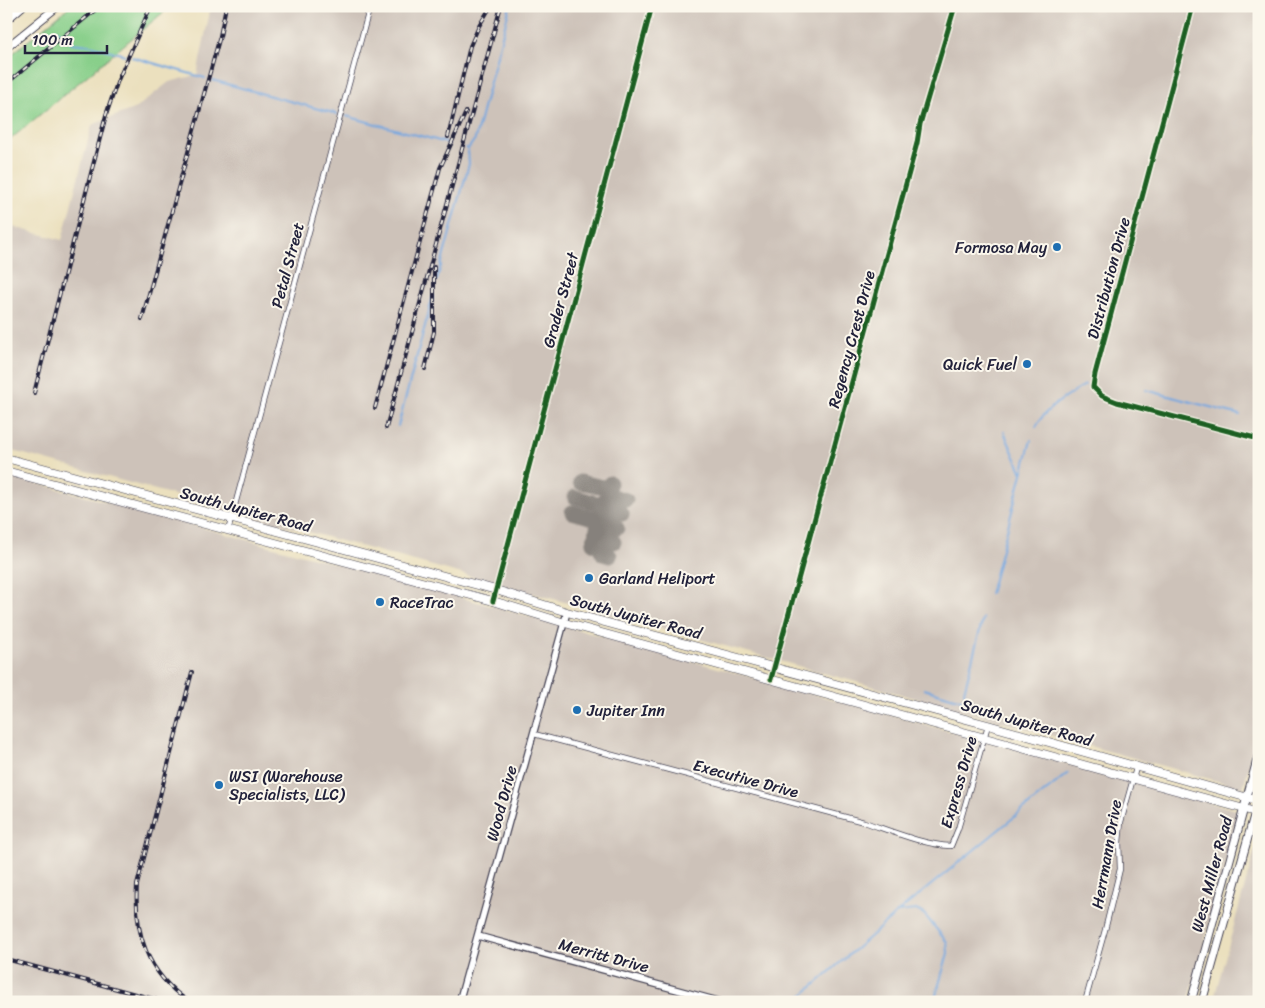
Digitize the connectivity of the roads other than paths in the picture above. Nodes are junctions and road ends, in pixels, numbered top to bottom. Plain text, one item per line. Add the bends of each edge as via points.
1 (21, 6) edge
2 (58, 6) edge
3 (370, 6) edge
4 (652, 6) edge
5 (955, 6) edge
6 (1193, 6) edge
7 (6, 19) edge
8 (6, 48) edge
9 (1259, 438) edge
10 (6, 458) edge
11 (6, 471) edge
12 (87, 480) junction
13 (84, 492) junction
14 (150, 497) junction
15 (147, 509) junction
16 (231, 518) junction
17 (228, 531) junction
18 (496, 590) junction
19 (493, 601) junction
20 (567, 612) junction
21 (565, 623) junction
22 (773, 668) junction
23 (770, 679) junction
24 (905, 703) junction
25 (902, 715) junction
26 (988, 725) junction
27 (534, 734) junction
28 (984, 737) junction
29 (1259, 754) edge
30 (1136, 768) junction
31 (1134, 779) junction
32 (1247, 798) junction
33 (1258, 800) edge
34 (1244, 808) junction
35 (1257, 812) edge
36 (951, 846) joint
37 (478, 936) junction
38 (459, 1002) edge
39 (722, 1002) edge
40 (1085, 1002) edge
41 (1191, 1002) edge
42 (1202, 1002) edge

1 - 7 highway
2 - 8 main road
3 - 16 street, Petal Street
4 - 18 street, Grader Street
5 - 22 street, Regency Crest Drive
6 - 9 street, Distribution Drive via 1093,387 1102,396 1117,402
10 - 12 main road, South Jupiter Road
11 - 13 main road, South Jupiter Road
12 - 13 main road
12 - 14 main road, South Jupiter Road
13 - 15 main road, South Jupiter Road
14 - 15 main road
14 - 16 main road, South Jupiter Road
15 - 17 main road, South Jupiter Road
16 - 17 street, Petal Street
16 - 18 main road, South Jupiter Road
17 - 19 main road, South Jupiter Road
18 - 19 street, Grader Street
18 - 20 main road, South Jupiter Road
19 - 21 main road, South Jupiter Road
20 - 21 street, Wood Drive
20 - 22 main road, South Jupiter Road
21 - 23 main road, South Jupiter Road
21 - 27 street, Wood Drive
22 - 23 street, Regency Crest Drive
22 - 24 main road, South Jupiter Road
23 - 25 main road, South Jupiter Road
24 - 25 main road
24 - 26 main road, South Jupiter Road
25 - 28 main road, South Jupiter Road
26 - 28 street, Express Drive
26 - 30 main road, South Jupiter Road
27 - 36 street, Executive Drive
27 - 37 street, Wood Drive
28 - 31 main road, South Jupiter Road
28 - 36 street, Express Drive
29 - 32 main road, West Miller Road
30 - 31 street, Herrmann Drive
30 - 32 main road, South Jupiter Road
31 - 34 main road, South Jupiter Road
31 - 40 street, Herrmann Drive via 1121,822 1120,869
32 - 33 main road, South Jupiter Road
32 - 34 main road, West Miller Road
33 - 35 main road, West Miller Road
34 - 35 main road, South Jupiter Road
34 - 41 main road, West Miller Road
35 - 42 main road, West Miller Road
37 - 38 street, Wood Drive
37 - 39 street, Merritt Drive

